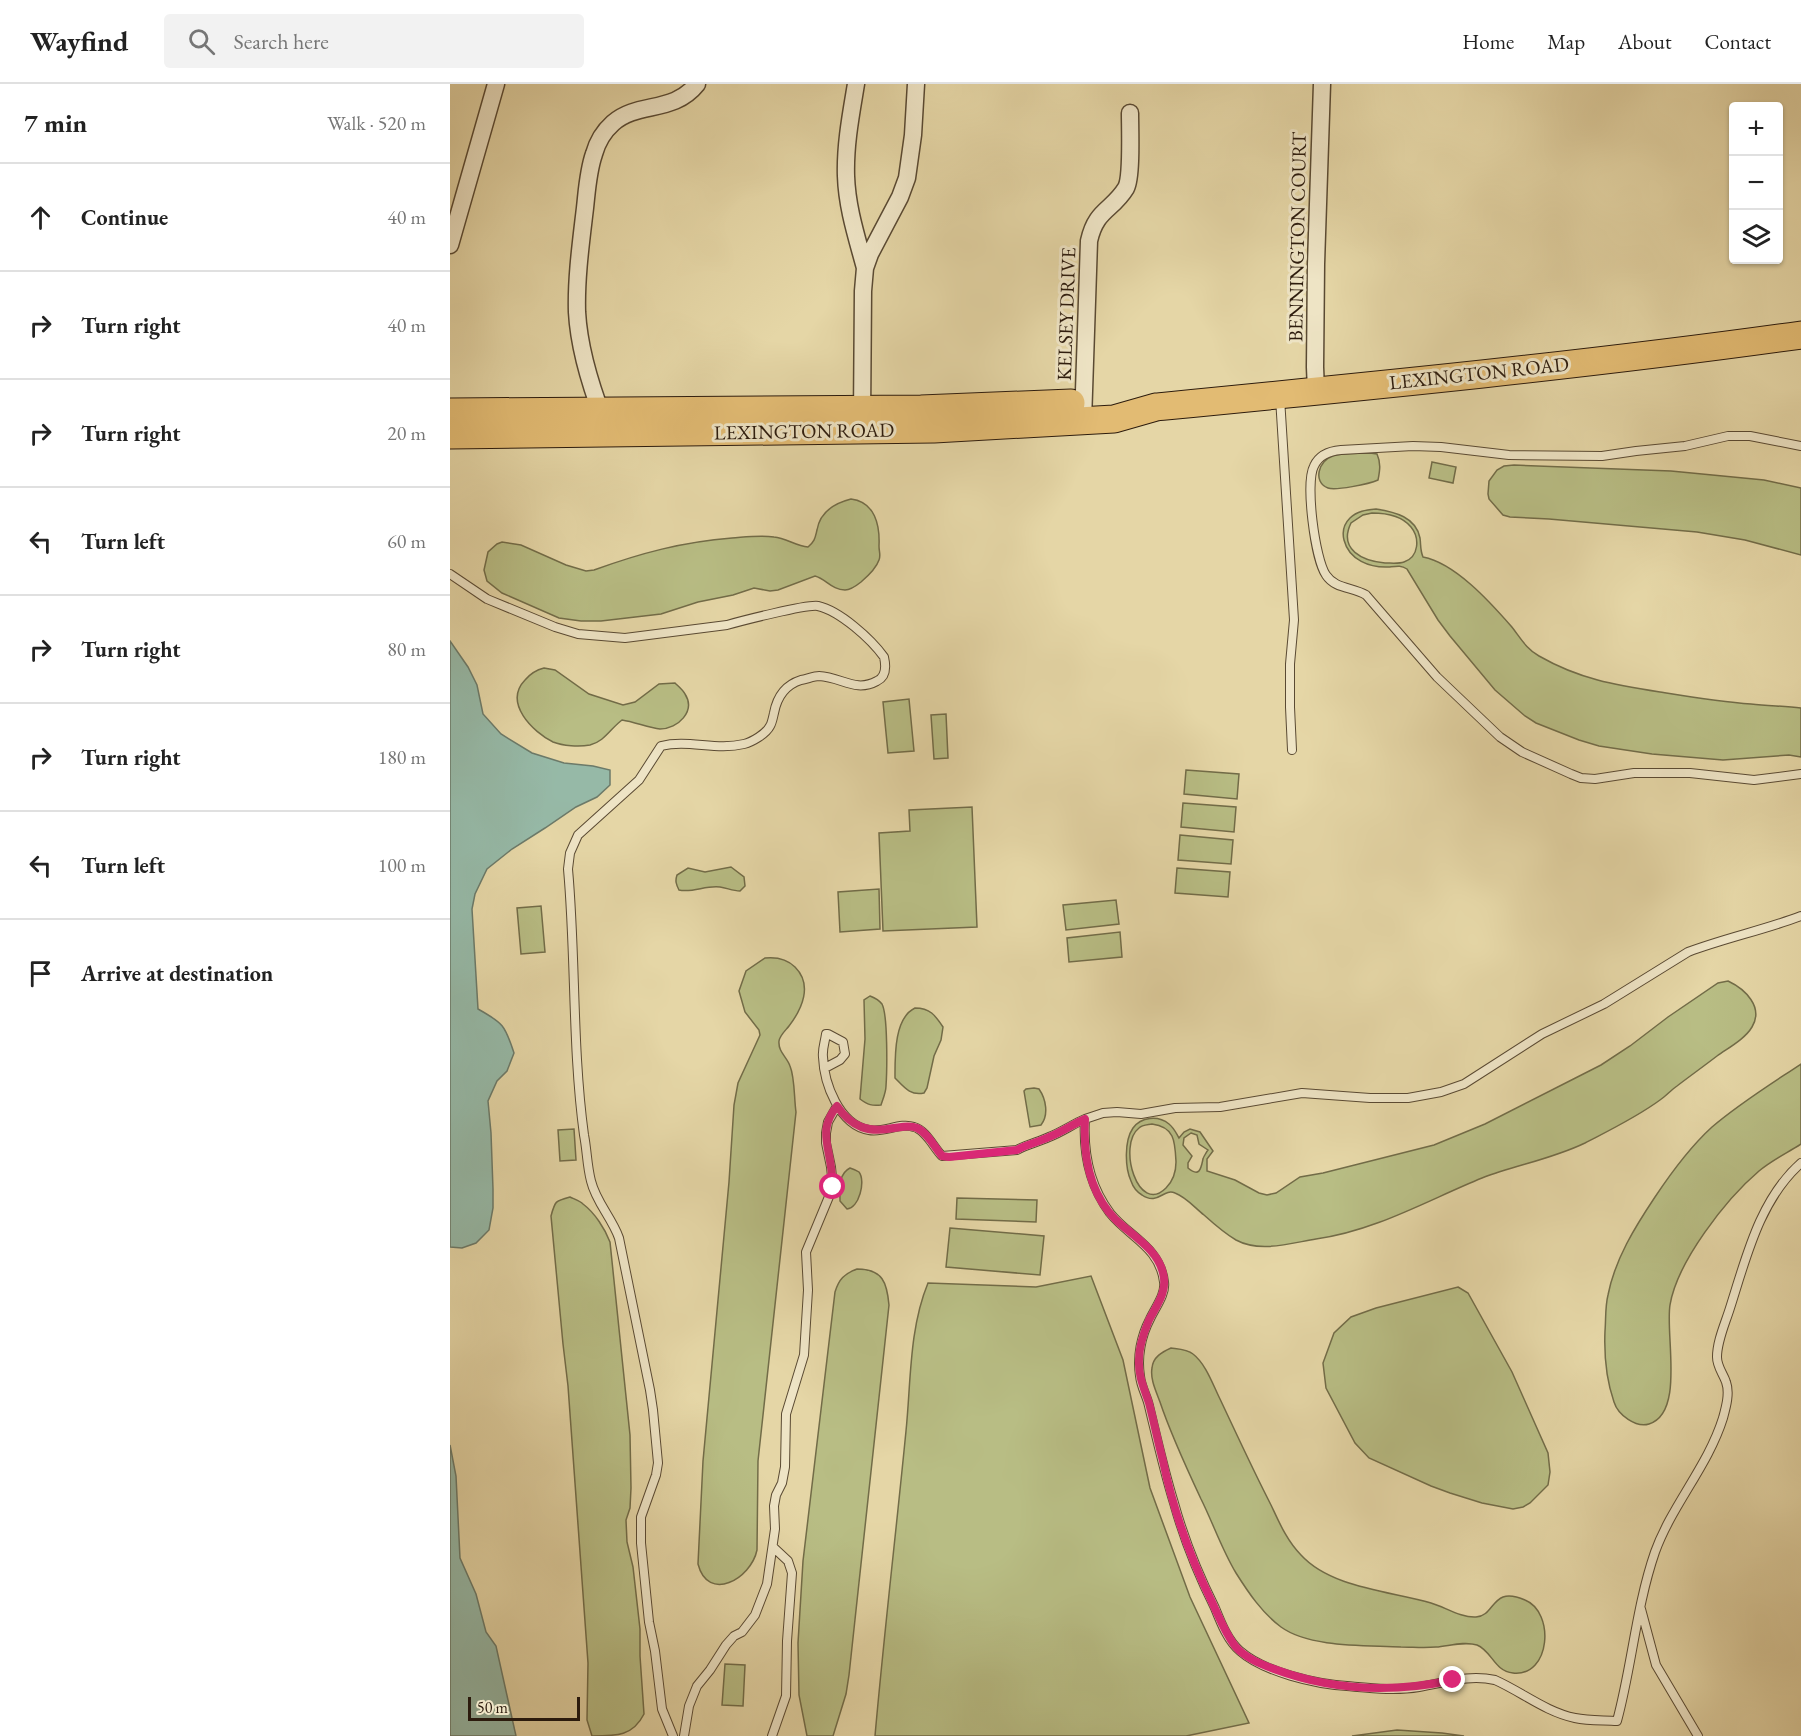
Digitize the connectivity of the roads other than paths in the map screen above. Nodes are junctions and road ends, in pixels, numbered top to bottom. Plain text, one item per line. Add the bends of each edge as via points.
1 (496, 84) edge
2 (697, 84) edge
3 (856, 84) edge
4 (916, 84) edge
5 (1322, 84) edge
6 (1130, 113) dead end
7 (450, 245) edge
8 (865, 267) junction
9 (1801, 335) edge
10 (1316, 391) junction
11 (1280, 395) junction
12 (450, 412) edge
13 (1084, 412) junction
14 (862, 420) junction
15 (604, 422) junction
16 (450, 435) edge
17 (1801, 446) edge
18 (450, 574) edge
19 (1292, 750) dead end
20 (1801, 774) edge
21 (1801, 916) edge
22 (825, 1068) dead end
23 (837, 1106) junction
24 (1085, 1119) junction
25 (1801, 1163) edge
26 (773, 1547) junction
27 (1641, 1608) junction
28 (673, 1736) edge
29 (684, 1736) edge
30 (772, 1736) edge
31 (1698, 1736) edge

1 - 7 street
2 - 15 street via 674,102 619,118 605,132 594,155 580,251 577,313 588,375
3 - 8 street via 846,178
4 - 8 street via 907,178
5 - 10 street, BENNINGTON COURT
6 - 13 street, KELSEY DRIVE via 1127,186 1097,219 1089,241
8 - 14 street
9 - 10 main road, LEXINGTON ROAD
10 - 11 main road, LEXINGTON ROAD
11 - 13 main road, LEXINGTON ROAD via 1156,407 1114,419
11 - 19 lane via 1294,620 1290,675
12 - 15 main road, LEXINGTON ROAD
13 - 14 main road, LEXINGTON ROAD via 945,428
14 - 15 main road, LEXINGTON ROAD
15 - 16 main road, LEXINGTON ROAD
17 - 20 lane via 1728,435 1693,445 1602,456 1509,455 1413,446 1341,450 1319,458 1311,472 1310,488 1314,542 1324,573 1334,583 1366,595 1444,684 1500,737 1522,752 1581,778 1683,773 1760,780
18 - 28 lane via 497,603 568,632 589,635 625,638 727,625 815,605 845,618 884,657 885,672 868,686 817,676 790,683 777,700 770,727 745,744 661,746 639,780 578,835 570,853 582,1119 591,1181 619,1238 650,1390 658,1463 641,1517 641,1543 662,1709
21 - 24 lane via 1688,952 1604,1004 1542,1034 1464,1084 1441,1092 1408,1098 1302,1093 1220,1107 1103,1113
22 - 23 lane
23 - 24 lane via 845,1117 867,1130 915,1127 942,1156 949,1157 1017,1150
23 - 26 lane via 826,1133 833,1187 806,1252 804,1355 786,1414 785,1467 774,1506
24 - 27 lane via 1087,1162 1094,1185 1110,1212 1158,1260 1163,1273 1165,1287 1141,1342 1139,1376 1184,1535 1204,1586 1236,1646 1258,1662 1304,1680 1401,1689 1484,1677 1575,1718 1617,1721
25 - 27 lane via 1776,1192 1738,1281 1718,1352 1718,1366 1728,1393 1723,1416 1661,1537
26 - 29 lane via 767,1584 755,1616 726,1645 697,1686
26 - 30 lane via 788,1562 792,1581 786,1696
27 - 31 lane via 1656,1665

